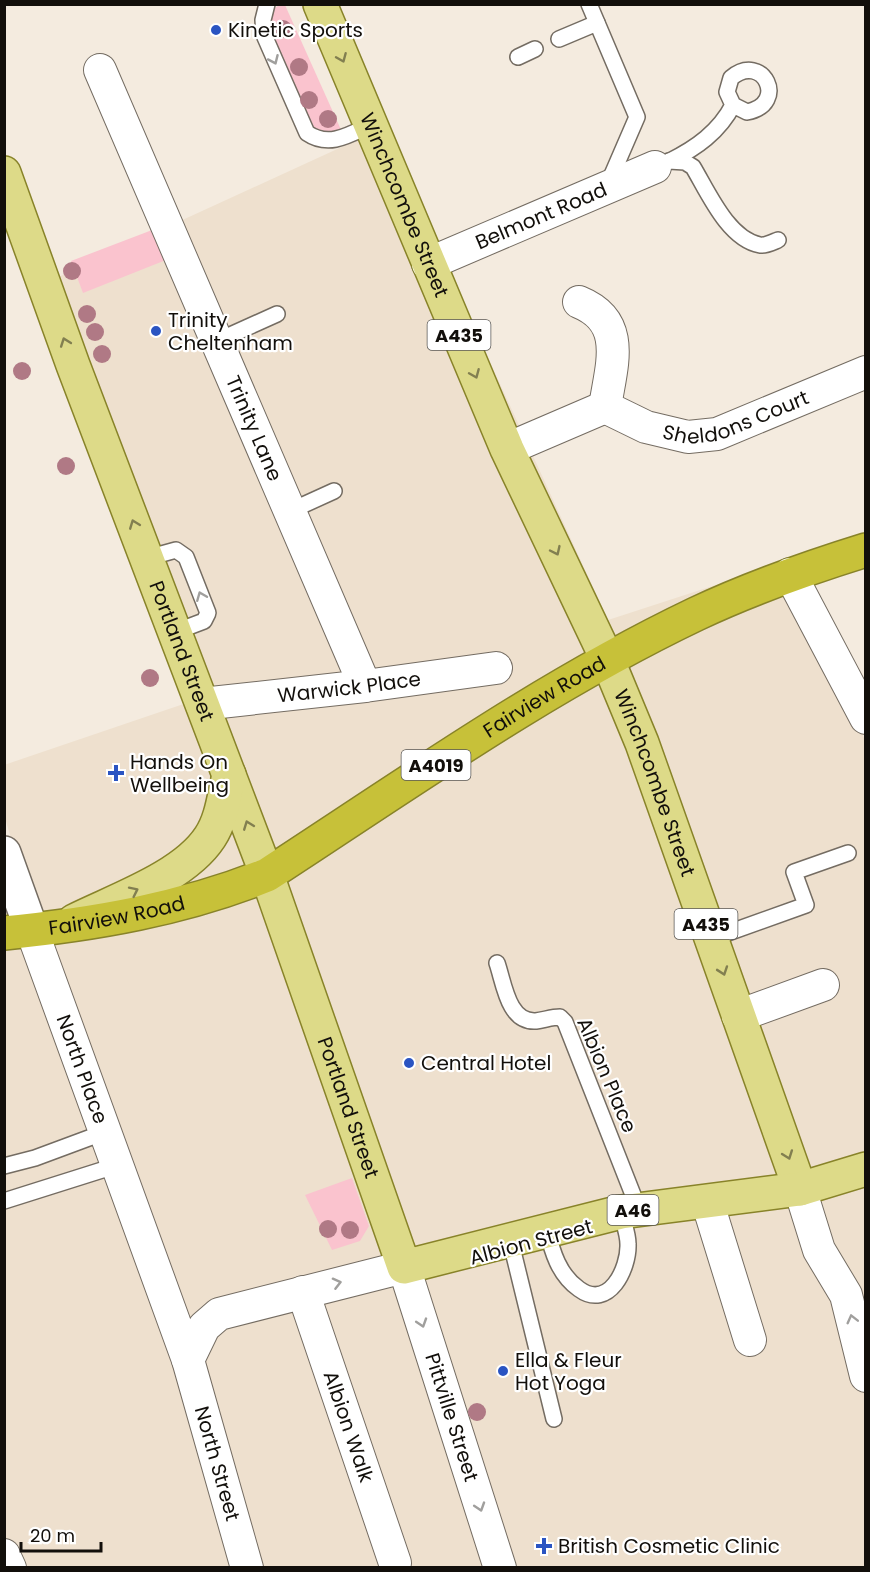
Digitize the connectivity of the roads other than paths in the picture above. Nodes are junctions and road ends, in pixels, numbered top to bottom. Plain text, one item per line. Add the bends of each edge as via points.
1 (267, 4) edge
2 (320, 4) edge
3 (589, 4) edge
4 (597, 23) junction
5 (559, 39) dead end
6 (535, 49) dead end
7 (518, 57) dead end
8 (100, 70) dead end
9 (733, 105) dead end
10 (370, 125) junction
11 (662, 164) junction
12 (4, 173) edge
13 (607, 187) junction
14 (778, 240) dead end
15 (428, 264) junction
16 (579, 302) dead end
17 (277, 314) dead end
18 (217, 341) junction
19 (866, 372) edge
20 (605, 407) junction
21 (507, 449) junction
22 (334, 490) dead end
23 (290, 511) junction
24 (866, 550) edge
25 (790, 574) junction
26 (608, 660) junction
27 (496, 668) dead end
28 (365, 686) junction
29 (202, 704) junction
30 (866, 718) edge
31 (228, 776) junction
32 (848, 852) dead end
33 (4, 853) edge
34 (267, 875) junction
35 (33, 930) edge
36 (711, 939) junction
37 (497, 963) dead end
38 (823, 985) dead end
39 (738, 1016) junction
40 (105, 1132) junction
41 (118, 1165) junction
42 (4, 1166) edge
43 (866, 1168) edge
44 (866, 1176) edge
45 (800, 1189) junction
46 (4, 1201) edge
47 (708, 1204) junction
48 (628, 1214) junction
49 (548, 1233) junction
50 (511, 1243) junction
51 (404, 1267) junction
52 (160, 1284) junction
53 (303, 1292) junction
54 (219, 1314) junction
55 (750, 1340) dead end
56 (188, 1360) junction
57 (866, 1376) edge
58 (554, 1419) dead end
59 (4, 1555) edge
60 (395, 1563) dead end
61 (10, 1568) edge
62 (248, 1568) edge
63 (500, 1568) edge

1 -> 10 lane via 264,35 307,133 333,141
2 -> 10 main road, Winchcombe Street / A435
3 - 4 lane
4 - 5 lane
4 - 13 lane via 637,117
6 - 7 lane
8 - 18 street, Trinity Lane
9 - 11 lane via 712,134 693,150
10 - 15 main road, Winchcombe Street / A435
11 - 13 street, Belmont Road
11 - 14 lane via 685,162 693,167 740,237 761,245
29 -> 12 main road, Portland Street
13 - 15 street, Belmont Road
15 -> 21 main road, Winchcombe Street / A435
16 - 20 street via 599,313 611,332 614,345
17 - 18 lane
18 - 23 street, Trinity Lane
19 - 20 street, Sheldons Court via 717,434 678,435 646,427
20 - 21 street
21 -> 26 main road, Winchcombe Street / A435
22 - 23 lane
23 - 28 street, Trinity Lane
24 - 25 highway, Fairview Road / A4019
25 - 26 highway, Fairview Road / A4019 via 696,614
25 - 30 street
26 - 34 highway, Fairview Road / A4019 via 512,716
26 - 36 main road, Winchcombe Street / A435 via 642,743
27 - 28 street, Warwick Place
28 - 29 street, Warwick Place
29 - 31 main road, Portland Street
34 -> 31 main road, Portland Street
35 -> 31 main road via 167,874 198,852 216,826
32 - 36 lane via 794,872 806,905
33 - 35 street, North Place
34 - 35 highway, Fairview Road / A4019 via 163,910
34 - 51 main road, Portland Street
35 - 40 street, North Place
36 -> 39 main road, Winchcombe Street / A435
37 - 48 lane, Albion Place via 513,1010 520,1018 534,1021 560,1017 565,1022
38 - 39 street
39 -> 45 main road, Winchcombe Street / A435
40 - 41 street, North Place
40 - 42 lane
41 - 46 lane
41 - 52 street, North Place
43 - 45 main road, Albion Street / A46
44 - 45 lane, Albion Street via 836,1185
45 - 47 main road, Albion Street / A46
57 -> 45 street, Winchcombe Street via 846,1295 819,1250
47 - 48 main road, Albion Street / A46
47 - 55 street
48 - 49 main road, Albion Street / A46
48 - 49 lane via 624,1270 615,1286 603,1293 587,1293 571,1282 553,1256
49 - 50 main road, Albion Street / A46
50 - 51 main road, Albion Street / A46
50 - 58 lane
53 -> 51 street, Albion Street
51 -> 63 street, Pittville Street
52 - 54 street via 191,1305
52 - 56 street, North Place
53 - 54 street, Albion Street
53 - 60 street, Albion Walk
54 - 56 street via 204,1328
56 - 62 street, North Street
59 - 61 street

